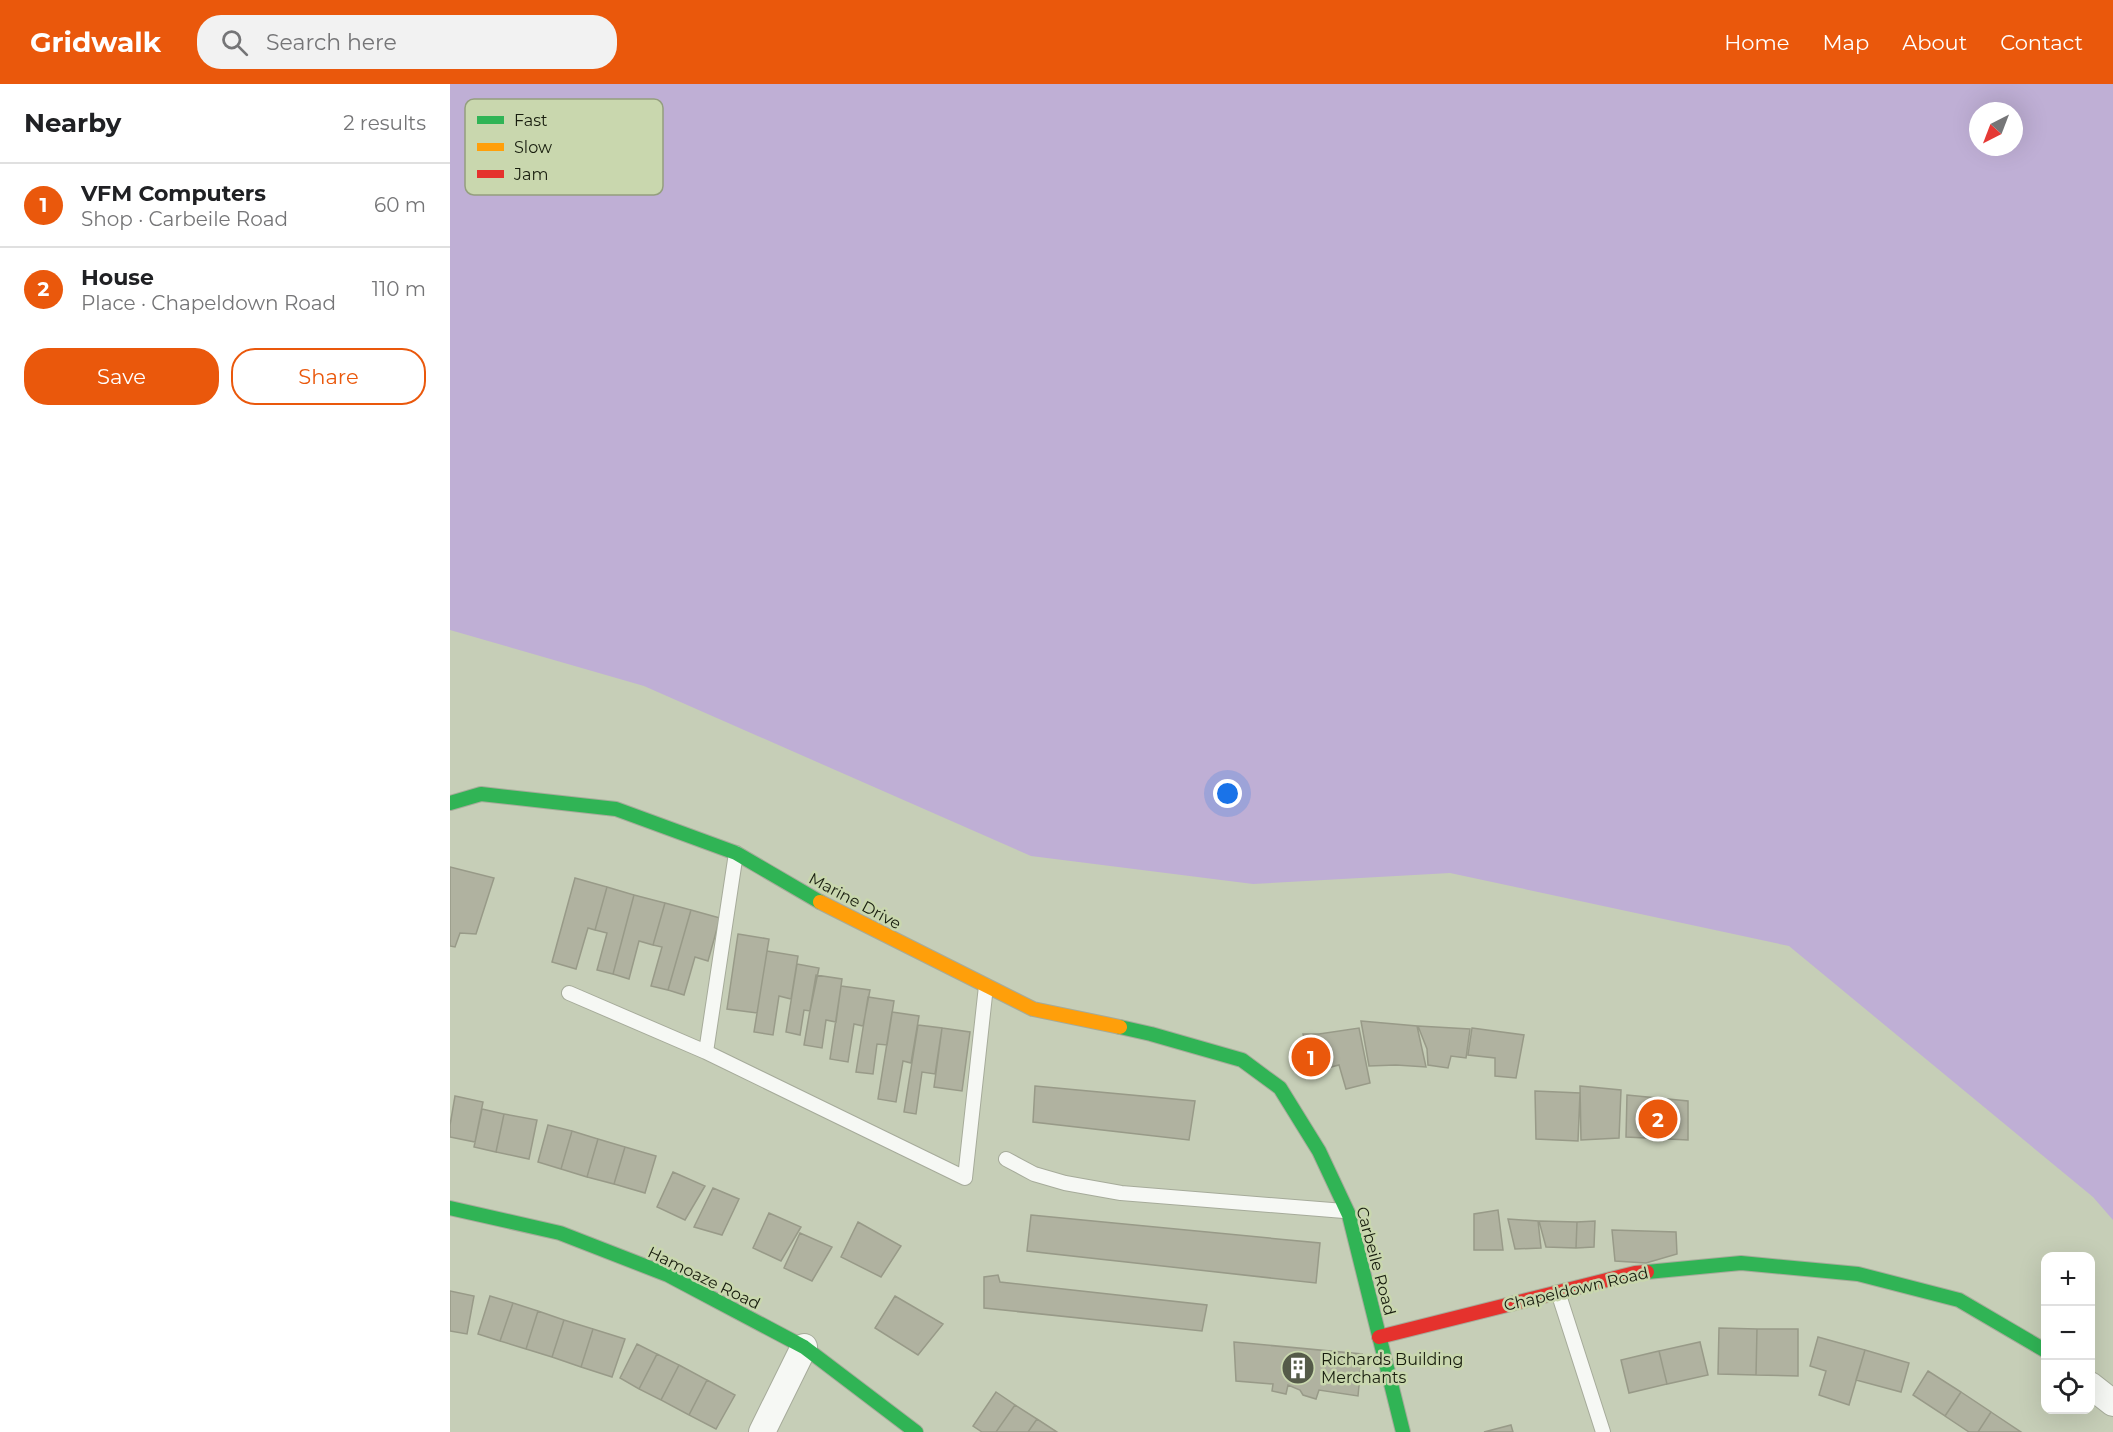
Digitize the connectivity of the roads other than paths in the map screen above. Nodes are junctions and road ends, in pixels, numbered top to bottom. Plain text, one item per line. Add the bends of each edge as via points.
1 (450, 803) edge
2 (736, 853) junction
3 (986, 986) junction
4 (569, 993) dead end
5 (706, 1052) junction
6 (1242, 1060) joint
7 (1006, 1159) dead end
8 (450, 1208) edge
9 (1346, 1211) junction
10 (1558, 1292) junction
11 (1379, 1337) junction
12 (804, 1347) junction
13 (2041, 1348) edge
14 (2095, 1388) edge
15 (2113, 1403) edge
16 (762, 1432) edge
17 (916, 1432) edge
18 (1403, 1432) edge
19 (1603, 1432) edge

1 - 2 street, Marine Drive via 481,794 616,809
2 - 3 street, Marine Drive via 816,900
2 - 5 lane
3 - 5 lane via 964,1178
3 - 6 street, Marine Drive via 1033,1009 1151,1034
4 - 5 lane
6 - 9 street, Carbeile Road via 1280,1088 1319,1151
7 - 9 lane via 1034,1174 1121,1193
8 - 12 street, Hamoaze Road via 560,1233 668,1275
9 - 11 street, Carbeile Road
10 - 11 street, Chapeldown Road
10 - 13 street, Chapeldown Road via 1635,1273 1741,1263 1858,1274 1959,1300
10 - 19 lane
11 - 18 street, Carbeile Road
12 - 16 street
12 - 17 street, Hamoaze Road
14 - 15 street

